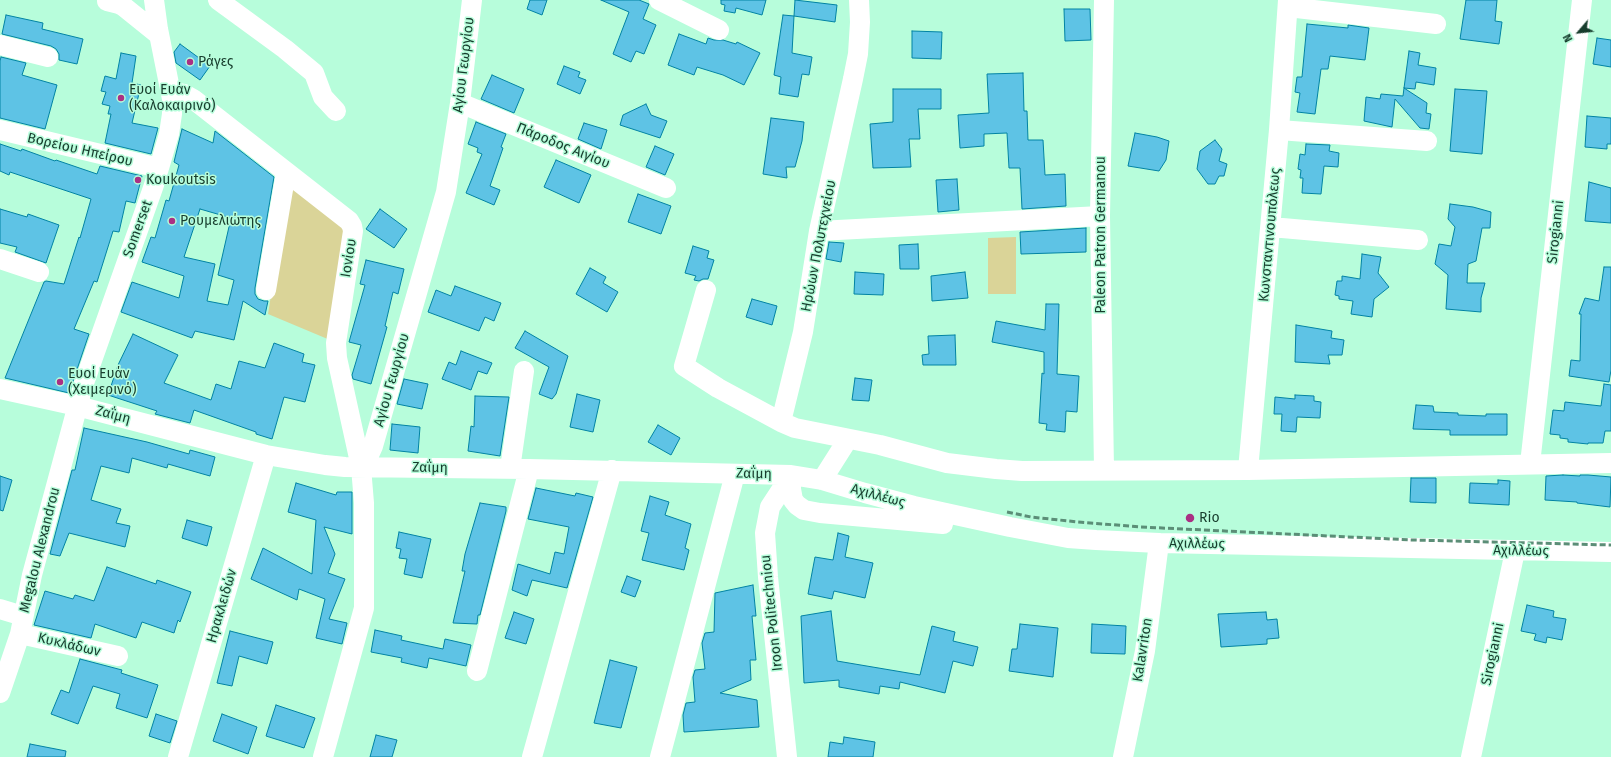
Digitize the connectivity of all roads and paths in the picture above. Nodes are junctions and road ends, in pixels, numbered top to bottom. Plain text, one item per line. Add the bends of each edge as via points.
1 (154, 0) edge
2 (218, 0) edge
3 (472, 0) edge
4 (659, 0) edge
5 (859, 0) edge
6 (1104, 0) edge
7 (1582, 0) edge
8 (107, 1) dead end
9 (1288, 3) edge
10 (1436, 24) dead end
11 (719, 30) dead end
12 (159, 35) junction
13 (0, 45) edge
14 (48, 57) dead end
15 (171, 92) junction
16 (460, 104) junction
17 (336, 110) dead end
18 (0, 130) edge
19 (1279, 130) junction
20 (1426, 141) dead end
21 (160, 168) junction
22 (286, 172) junction
23 (666, 188) dead end
24 (1100, 216) junction
25 (1270, 227) junction
26 (818, 231) junction
27 (1418, 240) dead end
28 (0, 259) edge
29 (39, 272) dead end
30 (266, 290) dead end
31 (706, 290) dead end
32 (524, 371) dead end
33 (0, 389) edge
34 (77, 406) junction
35 (781, 422) junction
36 (848, 439) junction
37 (266, 455) junction
38 (1611, 463) edge
39 (1530, 464) junction
40 (361, 467) junction
41 (520, 469) junction
42 (612, 470) junction
43 (1104, 470) junction
44 (1248, 470) junction
45 (735, 474) junction
46 (791, 475) junction
47 (822, 480) junction
48 (999, 524) junction
49 (1159, 543) junction
50 (1515, 551) junction
51 (1611, 552) edge
52 (0, 610) edge
53 (22, 625) junction
54 (118, 656) dead end
55 (477, 671) dead end
56 (0, 693) edge
57 (178, 757) edge
58 (323, 757) edge
59 (532, 757) edge
60 (660, 757) edge
61 (787, 757) edge
62 (1123, 757) edge
63 (1471, 757) edge

1 - 12 street, Somerset
2 - 17 street via 314,73 323,97
3 - 16 street, Αγίου Γεωργίου
4 - 11 street
5 - 26 street, Ηρώων Πολυτεχνείου via 858,54
6 - 24 street, Paleon Patron Germanou
7 - 39 street, Sirogianni
8 - 12 street via 123,6
9 - 10 street
9 - 19 street, Κωνσταντινουπόλεως
12 - 15 street, Somerset
13 - 14 street
15 - 21 street, Somerset via 170,128
15 - 22 street, Ιονίου via 184,94 193,99
16 - 23 street, Πάροδος Αιγίου
16 - 40 street, Αγίου Γεωργίου via 446,192 373,446
18 - 21 street, Βορείου Ηπείρου
19 - 20 street
19 - 25 street, Κωνσταντινουπόλεως
21 - 34 street, Somerset
22 - 30 street
22 - 40 street, Ιονίου via 352,226 336,344
24 - 26 street
24 - 43 street, Paleon Patron Germanou
25 - 27 street
25 - 44 street, Κωνσταντινουπόλεως
26 - 35 street, Ηρώων Πολυτεχνείου via 803,332
28 - 29 street
31 - 35 street via 684,366 718,388
32 - 41 street
33 - 34 street, Ζαΐμη
34 - 37 street, Ζαΐμη
34 - 53 street, Megalou Alexandrou via 32,576
35 - 36 street via 795,428
36 - 43 street via 968,466 1022,471
36 - 47 street
37 - 40 street, Ζαΐμη via 325,465
37 - 57 street, Ηρακλειδών
38 - 39 street
39 - 44 street
40 - 41 street, Ζαΐμη
40 - 58 street via 364,503 364,608
41 - 42 street, Ζαΐμη
41 - 55 street
42 - 45 street, Ζαΐμη
42 - 59 street
43 - 44 street
45 - 46 street, Ζαΐμη
45 - 60 street
46 - 47 street, Αχιλλέως
46 - 48 street via 791,492 795,503 809,511 985,529 994,528
46 - 61 street, Iroon Politechniou via 770,507 765,533
47 - 48 street, Αχιλλέως via 914,506
48 - 49 street, Αχιλλέως via 1068,538
49 - 50 street, Αχιλλέως
49 - 62 street, Kalavriton via 1145,651
50 - 51 street, Αχιλλέως
50 - 63 street, Sirogianni
52 - 53 street, Κυκλάδων
53 - 54 street, Κυκλάδων
53 - 56 street, Megalou Alexandrou

